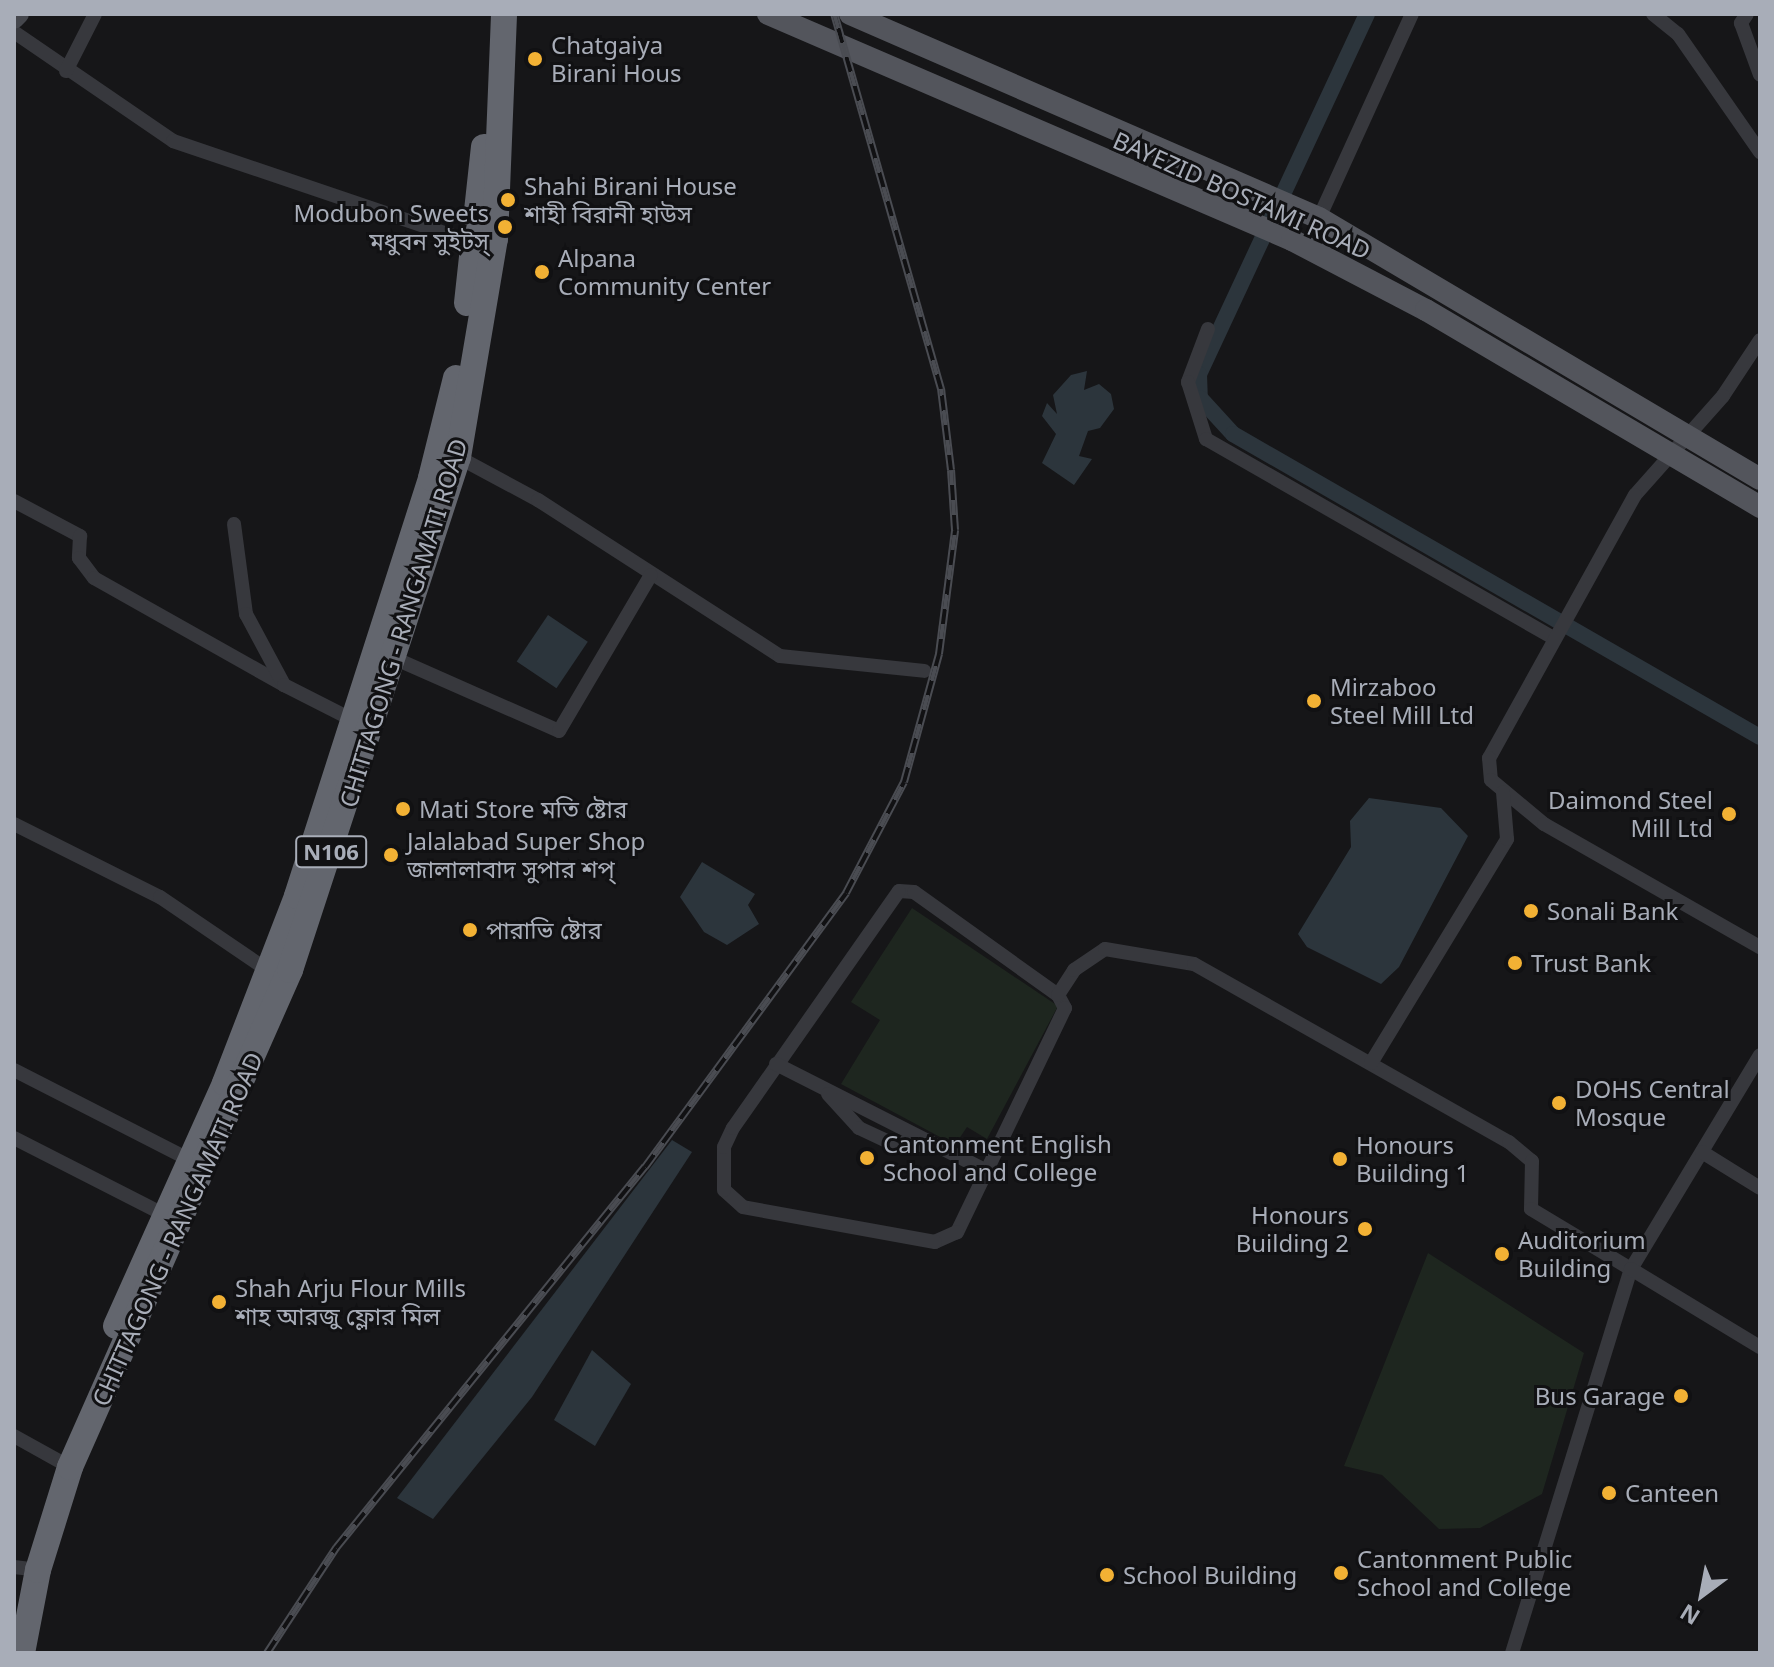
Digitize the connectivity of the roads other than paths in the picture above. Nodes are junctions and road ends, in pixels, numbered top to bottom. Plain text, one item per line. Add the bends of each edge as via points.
1 (19, 14) edge
2 (95, 14) edge
3 (488, 14) edge
4 (504, 14) edge
5 (768, 14) edge
6 (850, 14) edge
7 (1412, 14) edge
8 (1747, 14) edge
9 (1659, 16) edge
10 (14, 19) edge
11 (14, 32) edge
12 (66, 71) junction
13 (1760, 75) edge
14 (1760, 152) edge
15 (1313, 216) junction
16 (475, 243) junction
17 (1208, 329) dead end
18 (1760, 340) edge
19 (1691, 436) junction
20 (1673, 456) junction
21 (458, 457) junction
22 (1760, 479) edge
23 (14, 501) edge
24 (1760, 507) edge
25 (234, 524) dead end
26 (651, 575) junction
27 (1555, 632) junction
28 (396, 659) junction
29 (924, 671) dead end
30 (284, 685) junction
31 (355, 721) junction
32 (1503, 791) junction
33 (14, 824) edge
34 (1760, 947) edge
35 (269, 971) junction
36 (1058, 995) junction
37 (1760, 1055) edge
38 (1371, 1063) junction
39 (776, 1064) junction
40 (14, 1070) edge
41 (14, 1138) edge
42 (1702, 1152) junction
43 (188, 1159) junction
44 (987, 1171) junction
45 (1760, 1188) edge
46 (173, 1219) junction
47 (1631, 1269) junction
48 (1760, 1347) edge
49 (14, 1436) edge
50 (66, 1464) junction
51 (26, 1568) edge
52 (14, 1624) edge
53 (22, 1653) edge
54 (1512, 1653) edge

1 - 10 main road
2 - 12 street
3 - 16 highway, CHITTAGONG - RANGAMATI ROAD / N106
4 - 21 highway, CHITTAGONG - RANGAMATI ROAD / N106 via 495,239
5 - 20 main road, BAYEZID BOSTAMI ROAD via 1292,240
6 - 15 main road, BAYEZID BOSTAMI ROAD
7 - 15 street
8 - 13 street via 1741,23
9 - 14 street via 1678,34
11 - 12 street
12 - 16 street via 173,141
15 - 19 main road, BAYEZID BOSTAMI ROAD
16 - 31 highway, CHITTAGONG - RANGAMATI ROAD / N106 via 458,367 431,478
17 - 27 street via 1188,382 1206,439
18 - 19 street
19 - 20 street
19 - 22 main road, BAYEZID BOSTAMI ROAD
20 - 24 main road, BAYEZID BOSTAMI ROAD
20 - 27 street via 1635,495
21 - 26 street
21 - 28 highway, CHITTAGONG - RANGAMATI ROAD / N106
23 - 30 street via 80,536 79,558 94,578
25 - 30 street via 246,614
26 - 28 street via 559,731
26 - 29 street via 780,656
27 - 32 street via 1489,758 1491,780
28 - 46 highway, CHITTAGONG - RANGAMATI ROAD / N106 via 290,970
30 - 31 street
31 - 35 highway, CHITTAGONG - RANGAMATI ROAD / N106
32 - 34 street via 1544,824
32 - 38 street via 1507,839
33 - 35 street via 160,897
35 - 43 highway, CHITTAGONG - RANGAMATI ROAD / N106
36 - 38 street via 1074,970 1105,949 1179,958
36 - 39 street via 914,892 899,891
36 - 44 street via 1064,1014
37 - 42 street
38 - 47 street via 1532,1161 1531,1209
39 - 44 street
39 - 44 street via 724,1147 724,1190 743,1207 935,1242 957,1232
40 - 43 street
41 - 46 street
42 - 45 street
42 - 47 street
43 - 46 highway, CHITTAGONG - RANGAMATI ROAD / N106
46 - 50 highway, CHITTAGONG - RANGAMATI ROAD / N106
47 - 48 street
47 - 54 street
49 - 50 street
50 - 51 highway, CHITTAGONG - RANGAMATI ROAD / N106
51 - 52 highway, CHITTAGONG - RANGAMATI ROAD / N106
51 - 53 highway, CHITTAGONG - RANGAMATI ROAD / N106

